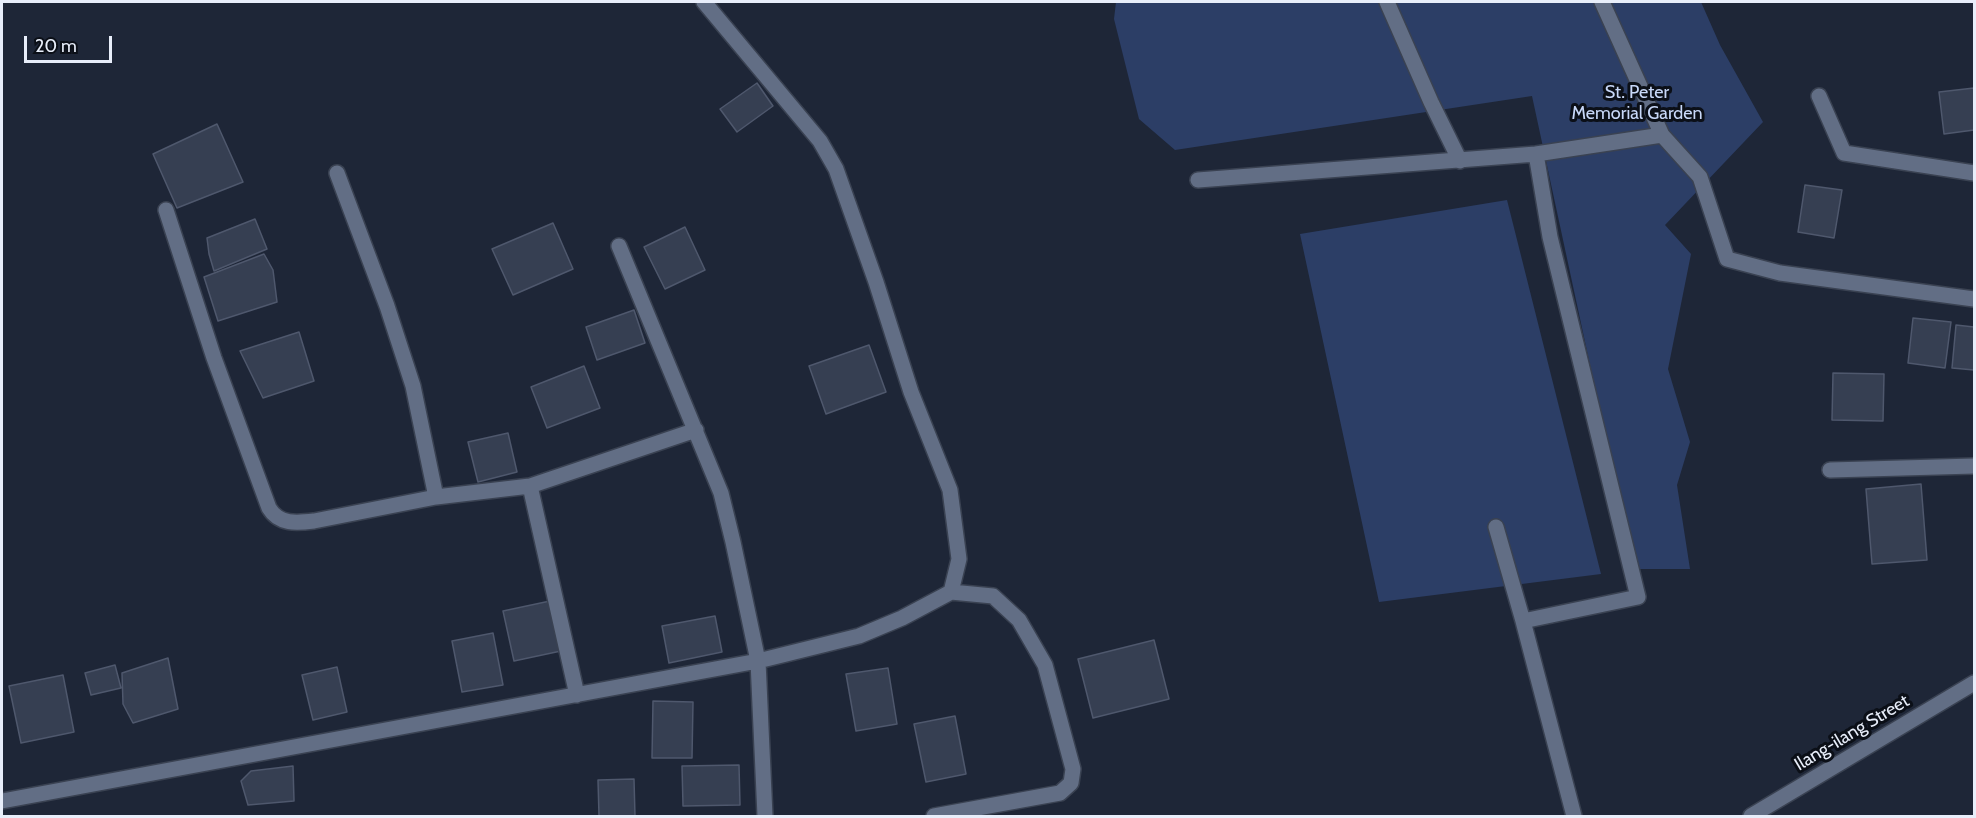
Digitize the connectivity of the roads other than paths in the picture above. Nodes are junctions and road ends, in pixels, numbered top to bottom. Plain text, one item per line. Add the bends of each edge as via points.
1 (704, 2) edge
2 (1388, 2) edge
3 (1602, 2) edge
4 (1818, 96) dead end
5 (1662, 135) junction
6 (1536, 154) junction
7 (1460, 161) junction
8 (337, 173) dead end
9 (1974, 173) edge
10 (1198, 180) dead end
11 (166, 210) dead end
12 (619, 246) dead end
13 (1974, 299) edge
14 (696, 430) junction
15 (1974, 466) edge
16 (1830, 470) dead end
17 (530, 486) junction
18 (436, 497) junction
19 (1496, 526) dead end
20 (951, 592) junction
21 (1523, 621) junction
22 (758, 661) junction
23 (1974, 683) edge
24 (577, 695) junction
25 (2, 801) edge
26 (765, 816) edge
27 (934, 816) edge
28 (1574, 816) edge
29 (1751, 816) edge

1 - 20 street via 820,141 836,169 911,392 950,490 959,559
2 - 7 street
3 - 5 street
4 - 9 street via 1844,153
5 - 6 street
5 - 13 street via 1700,177 1727,259 1780,273
6 - 7 street
6 - 21 street via 1550,237 1638,597
7 - 10 street
8 - 18 street via 413,386
11 - 18 street via 214,358 273,514 294,523 314,521
12 - 14 street
14 - 17 street
14 - 22 street via 723,502
15 - 16 street
17 - 18 street
17 - 24 street
19 - 21 street
20 - 22 street via 859,636
20 - 27 street via 993,596 1019,620 1045,664 1072,769 1071,783 1060,793
21 - 28 street
22 - 24 street
22 - 26 street
23 - 29 street, Ilang-ilang Street
24 - 25 street

